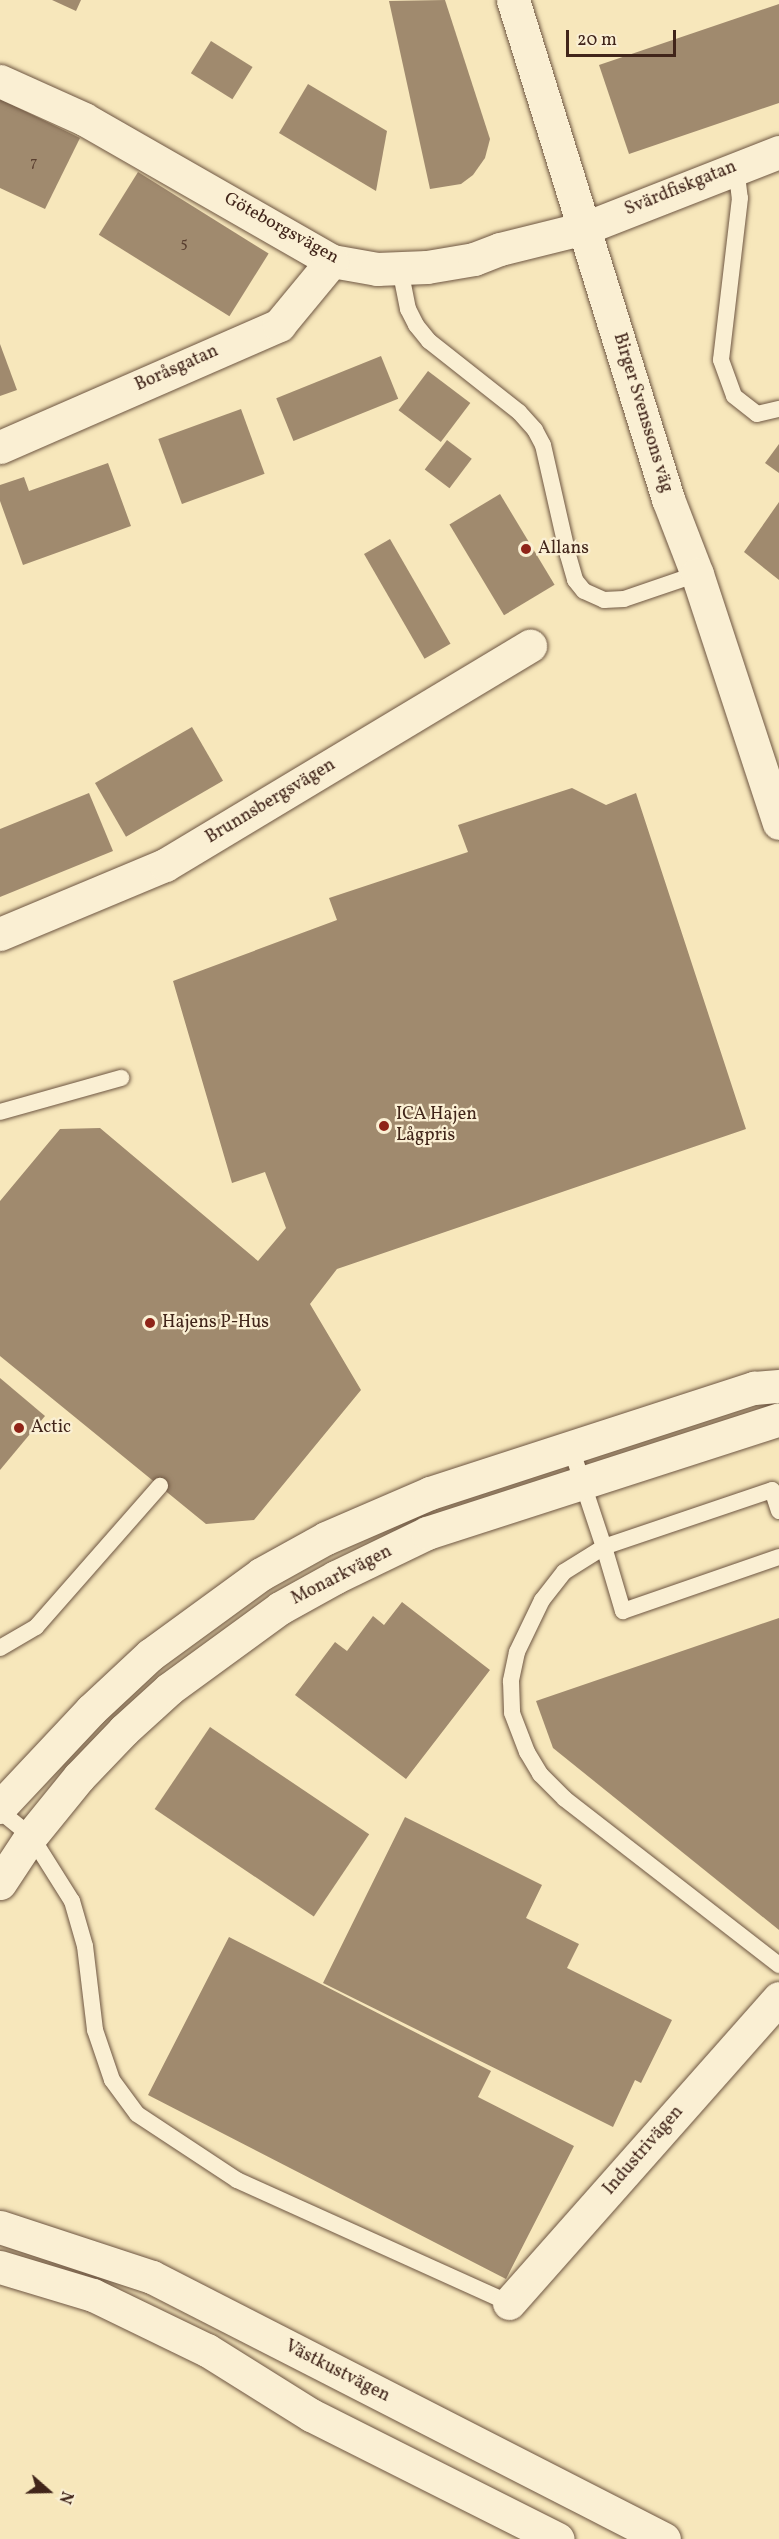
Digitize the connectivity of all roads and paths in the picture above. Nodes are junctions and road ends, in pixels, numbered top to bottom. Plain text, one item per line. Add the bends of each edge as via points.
1 (513, 0) edge
2 (0, 81) edge
3 (779, 152) edge
4 (736, 167) junction
5 (585, 228) junction
6 (332, 261) junction
7 (400, 269) junction
8 (779, 409) edge
9 (0, 447) edge
10 (697, 574) junction
11 (530, 646) dead end
12 (779, 823) edge
13 (0, 934) edge
14 (121, 1078) dead end
15 (0, 1112) edge
16 (771, 1383) edge
17 (779, 1419) edge
18 (571, 1448) junction
19 (584, 1484) junction
20 (160, 1486) dead end
21 (779, 1510) edge
22 (604, 1547) junction
23 (779, 1557) edge
24 (0, 1648) edge
25 (0, 1809) edge
26 (31, 1836) junction
27 (0, 1883) edge
28 (779, 1965) edge
29 (779, 1998) edge
30 (0, 2227) edge
31 (0, 2267) edge
32 (509, 2303) joint
33 (558, 2539) edge
34 (664, 2539) edge

1 - 5 street, Birger Svenssons väg
2 - 6 street, Göteborgsvägen via 84,119
3 - 4 street, Svärdfiskgatan
4 - 5 street, Svärdfiskgatan
4 - 8 lane via 740,198 721,360 734,396 757,414
5 - 7 street, Göteborgsvägen via 500,249 474,260
5 - 10 street, Birger Svenssons väg via 668,499
6 - 7 street, Göteborgsvägen
6 - 9 street, Boråsgatan via 279,325
7 - 10 lane via 408,309 429,341 519,412 535,430 543,445 575,580 584,591 604,600 624,599
10 - 12 street, Birger Svenssons väg
11 - 13 street, Brunnsbergsvägen via 165,865
14 - 15 lane
16 - 18 street, Monarkvägen
17 - 19 street, Monarkvägen
18 - 19 lane
18 - 25 street, Monarkvägen via 430,1493 326,1538 261,1574 150,1655 91,1710
19 - 22 lane
19 - 26 street, Monarkvägen via 427,1533 280,1608 169,1689 79,1777
20 - 24 lane via 36,1627
21 - 22 lane via 772,1490
22 - 23 lane via 624,1611
22 - 28 lane via 564,1572 542,1600 517,1652 511,1681 512,1713 526,1752 540,1774 565,1799
25 - 26 lane
26 - 27 street, Monarkvägen
26 - 32 lane via 72,1901 85,1946 95,2030 112,2080 137,2114 237,2180
29 - 32 street, Industrivägen
30 - 34 street, Västkustvägen via 152,2277
31 - 33 street via 93,2295 207,2350 311,2415

